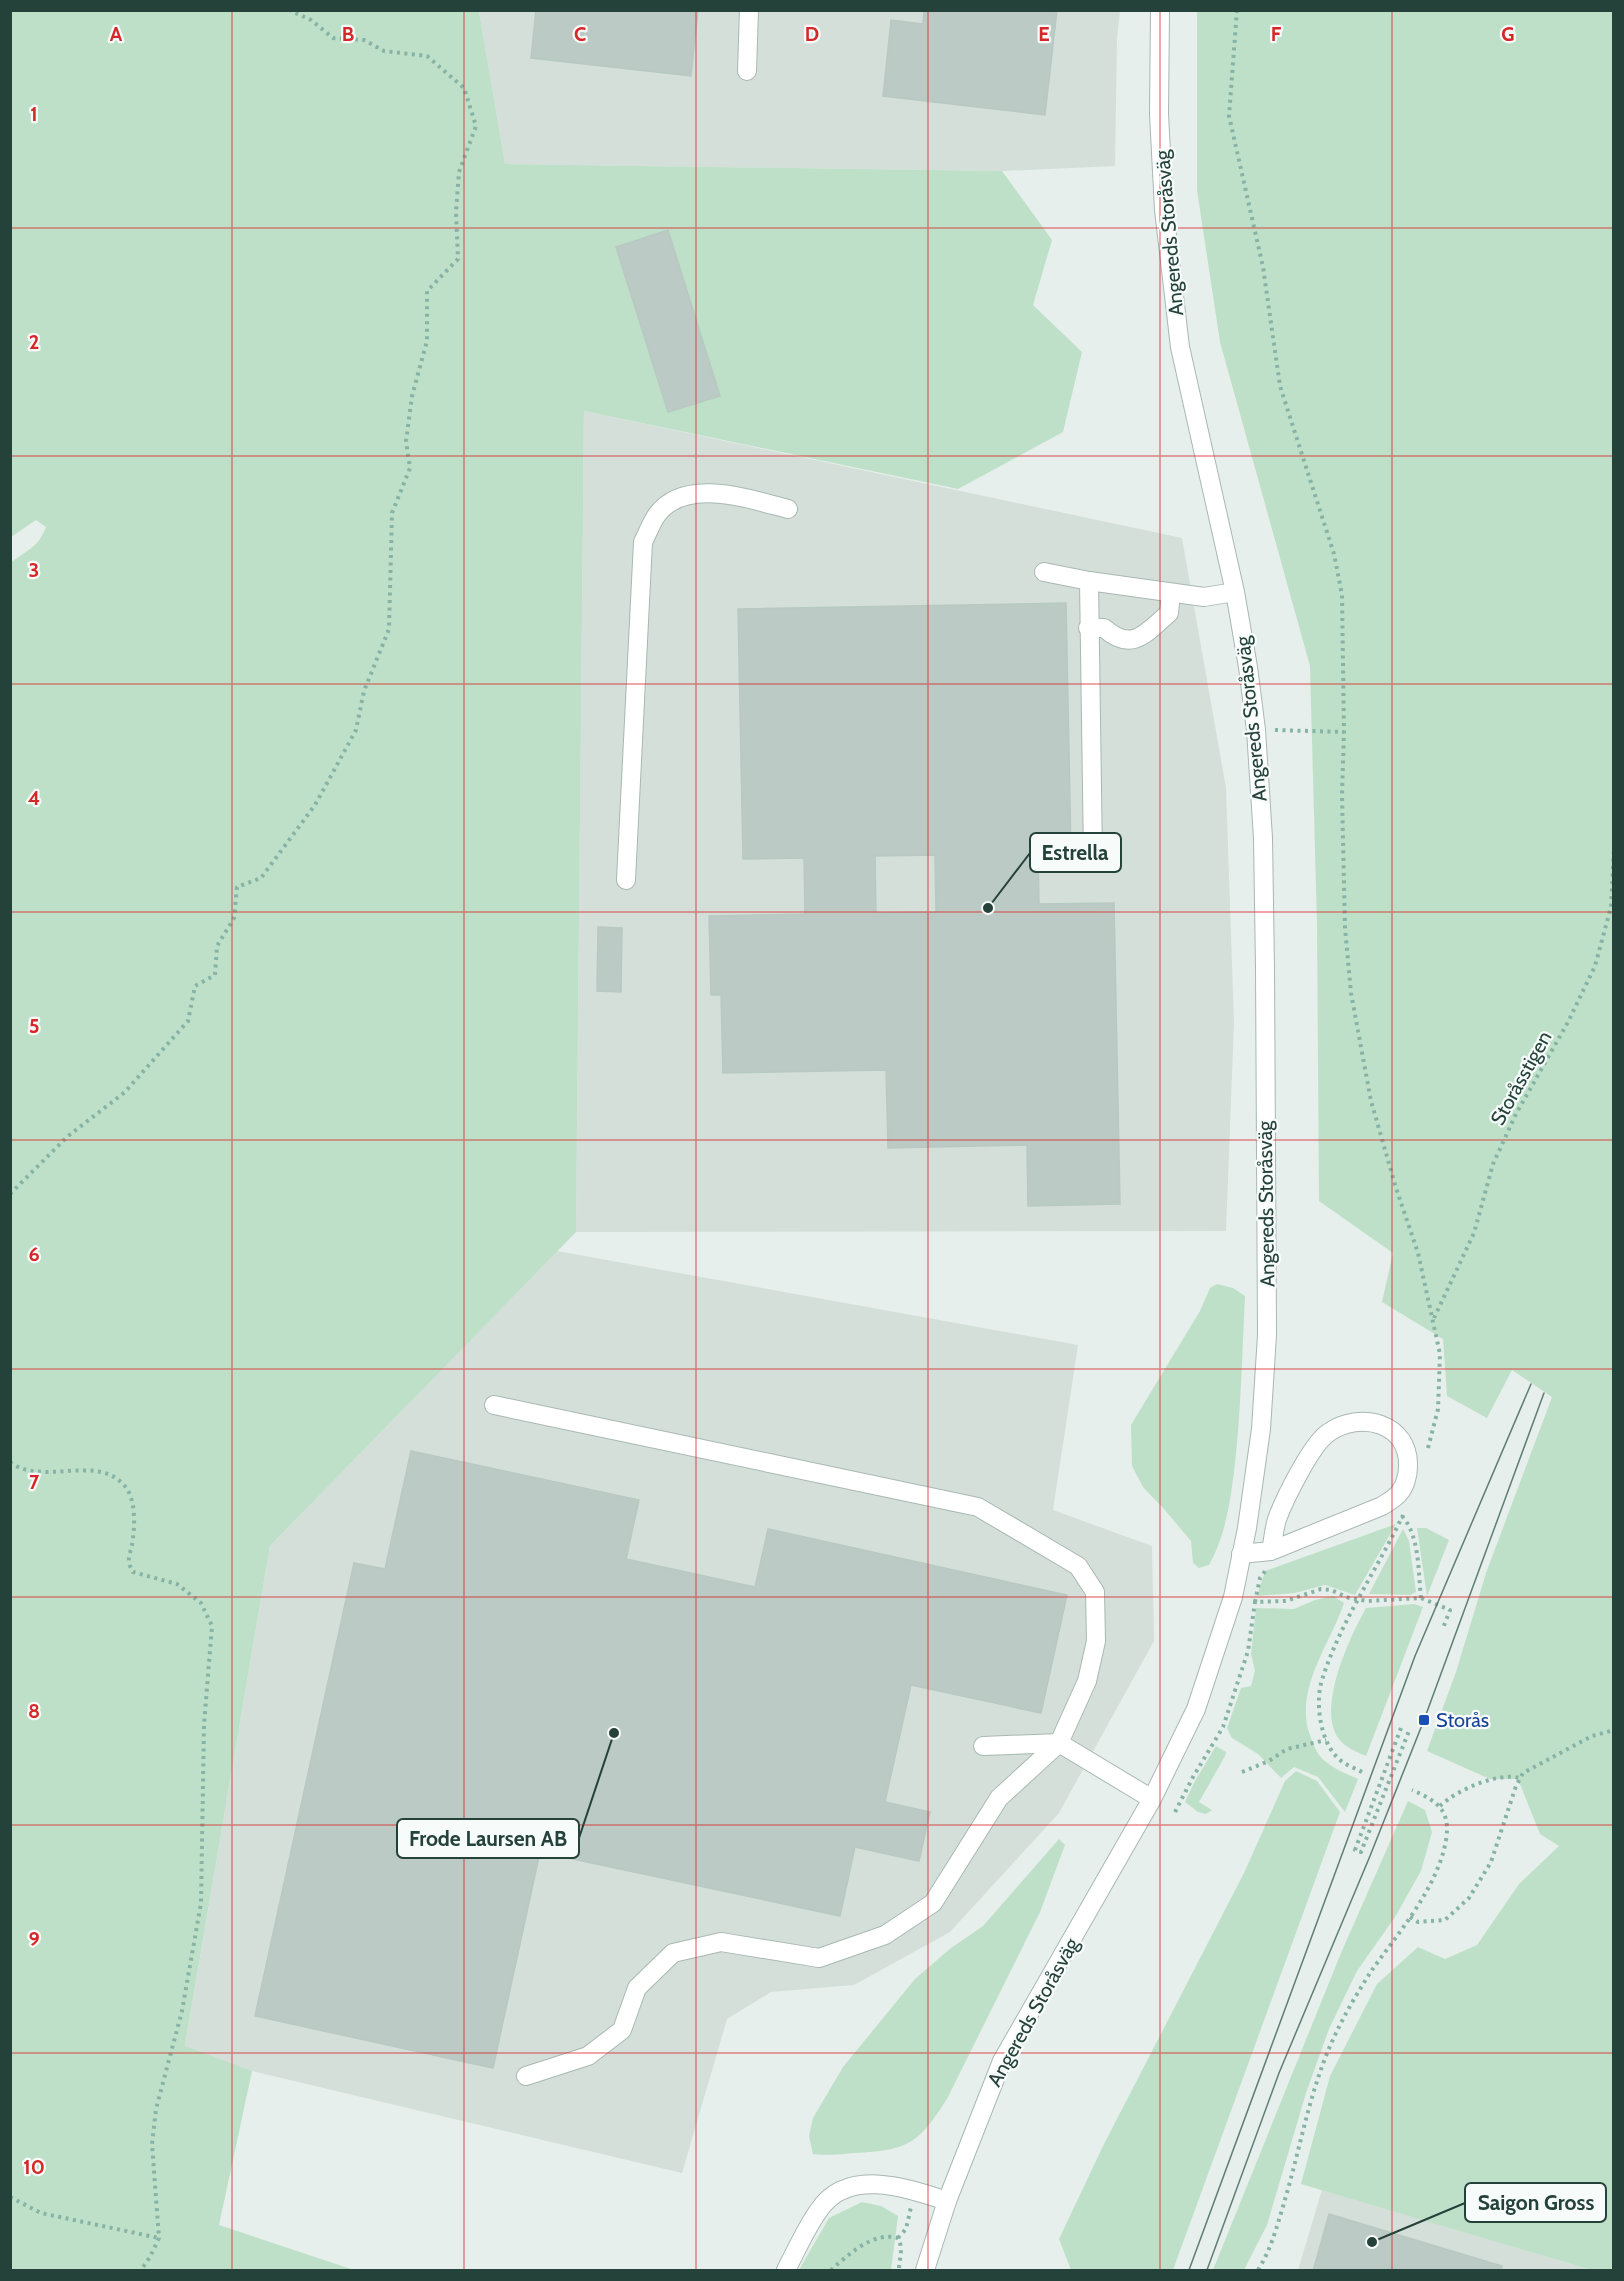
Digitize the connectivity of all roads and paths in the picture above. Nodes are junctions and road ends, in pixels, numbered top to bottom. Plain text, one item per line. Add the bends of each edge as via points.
1 (289, 10) edge
2 (749, 10) edge
3 (1160, 10) edge
4 (1237, 10) edge
5 (747, 71) dead end
6 (788, 509) dead end
7 (1044, 572) dead end
8 (1089, 581) junction
9 (1235, 592) junction
10 (1171, 593) junction
11 (1088, 628) junction
12 (1256, 730) junction
13 (1344, 732) junction
14 (1614, 847) edge
15 (1093, 858) dead end
16 (626, 880) dead end
17 (10, 1194) edge
18 (494, 1405) dead end
19 (10, 1462) edge
20 (1397, 1513) dead end
21 (1241, 1554) junction
22 (1272, 1557) junction
23 (1421, 1598) junction
24 (1358, 1600) junction
25 (1255, 1602) junction
26 (1443, 1628) dead end
27 (1401, 1728) dead end
28 (1614, 1730) edge
29 (1409, 1731) dead end
30 (1326, 1740) junction
31 (1059, 1743) junction
32 (983, 1746) dead end
33 (1242, 1772) dead end
34 (1362, 1772) dead end
35 (1520, 1778) junction
36 (1412, 1790) dead end
37 (1152, 1799) junction
38 (1440, 1806) junction
39 (1176, 1812) dead end
40 (1410, 1917) junction
41 (526, 2076) dead end
42 (915, 2192) junction
43 (10, 2198) edge
44 (947, 2201) junction
45 (159, 2238) junction
46 (898, 2238) junction
47 (141, 2271) edge
48 (786, 2271) edge
49 (831, 2271) edge
50 (899, 2271) edge
51 (925, 2271) edge
52 (1258, 2271) edge

1 - 17 path via 333,38 364,40 384,51 427,56 464,88 476,126 459,172 458,259 427,291 428,341 412,396 406,441 410,468 392,513 389,629 364,691 356,730 315,806 261,878 237,887 234,918 217,946 215,975 195,986 188,1021 125,1092 68,1136
2 - 5 street
3 - 9 street, Angereds Storåsväg via 1159,114 1164,210 1180,347
4 - 13 path via 1229,116 1263,267 1280,386 1334,554 1342,595
6 - 16 street via 736,495 680,497 656,516 643,542
7 - 8 street
8 - 10 street
8 - 11 street
9 - 10 street via 1204,597
9 - 12 street, Angereds Storåsväg
10 - 11 street via 1169,613 1139,639 1114,637 1104,628
11 - 15 street
12 - 13 path
12 - 21 street, Angereds Storåsväg via 1263,838 1267,1335 1261,1428
13 - 14 path, Storåsstigen via 1344,884 1351,993 1371,1101 1418,1253 1433,1319 1474,1233 1493,1164 1595,966 1611,907
18 - 31 street via 978,1507 1078,1566 1095,1592 1096,1641 1087,1681
19 - 45 path via 35,1473 82,1470 122,1482 131,1496 134,1518 128,1560 132,1572 177,1584 201,1603 212,1626 204,1725 201,1903 182,2011 156,2109 152,2144
20 - 23 path via 1410,1527
21 - 22 street
21 - 37 street, Angereds Storåsväg via 1233,1597 1196,1708
22 - 22 street via 1277,1520 1315,1447 1327,1433 1359,1421 1384,1426 1403,1441 1408,1473 1401,1492 1382,1506
22 - 25 path via 1260,1578
23 - 24 path
23 - 26 path via 1450,1610
24 - 25 path via 1321,1589 1286,1601
24 - 30 path via 1321,1682 1320,1712
25 - 39 path via 1248,1650 1223,1727
27 - 29 path via 1355,1850 1360,1852
28 - 35 path via 1592,1736
30 - 33 path via 1287,1749
30 - 34 path via 1335,1755
31 - 32 street
31 - 37 street
31 - 41 street via 999,1798 933,1903 885,1935 819,1958 721,1942 673,1953 638,1988 622,2030 588,2056
35 - 38 path via 1497,1778 1452,1796
35 - 40 path via 1491,1862 1469,1898 1444,1920 1418,1922
36 - 38 path
37 - 44 street, Angereds Storåsväg via 1002,2061
38 - 40 path via 1447,1829 1443,1854
40 - 52 path via 1370,1973 1335,2034 1307,2112 1274,2237
42 - 44 street
42 - 46 path via 906,2229
42 - 48 street via 880,2184 849,2187 836,2194 818,2211
43 - 45 path via 41,2214
44 - 51 street, Angereds Storåsväg
45 - 47 path
46 - 49 path via 878,2237
46 - 50 path via 902,2254

